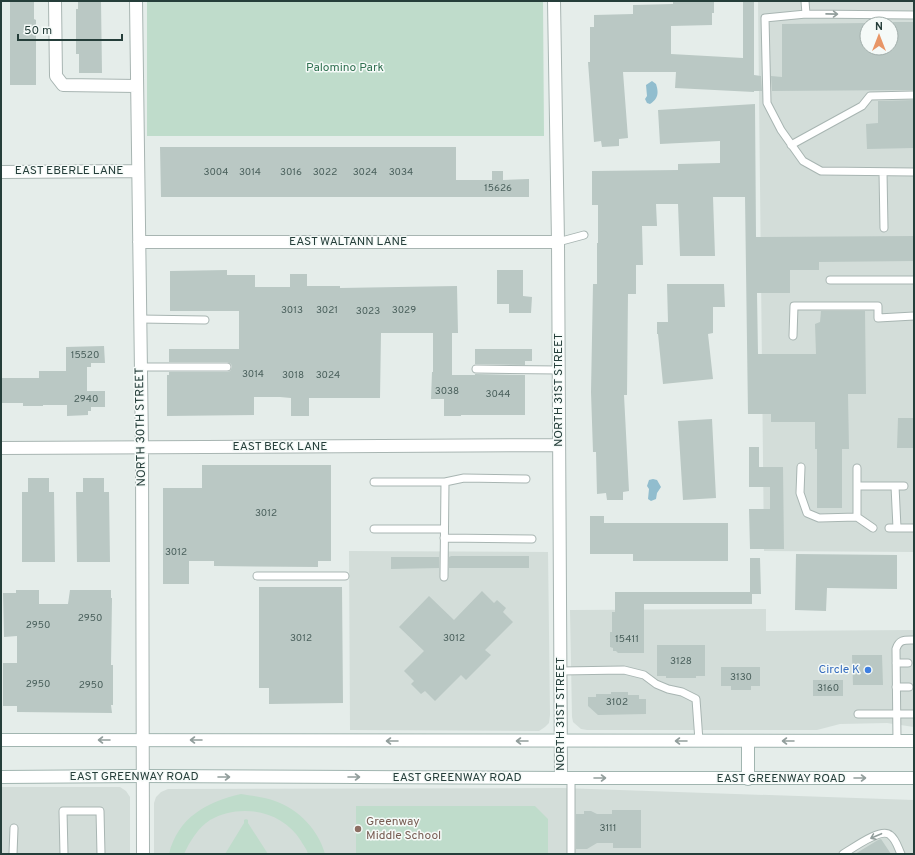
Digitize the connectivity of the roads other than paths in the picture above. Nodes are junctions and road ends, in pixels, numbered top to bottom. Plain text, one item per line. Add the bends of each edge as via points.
1 (54, 1) edge
2 (136, 1) edge
3 (554, 1) edge
4 (805, 1) edge
5 (806, 14) junction
6 (914, 15) edge
7 (137, 86) junction
8 (914, 95) edge
9 (791, 145) junction
10 (138, 171) junction
11 (1, 172) edge
12 (883, 172) junction
13 (914, 172) edge
14 (884, 228) dead end
15 (584, 235) dead end
16 (139, 242) junction
17 (558, 242) junction
18 (830, 280) dead end
19 (914, 280) edge
20 (914, 316) edge
21 (140, 319) junction
22 (205, 320) dead end
23 (793, 336) dead end
24 (140, 367) junction
25 (227, 367) dead end
26 (476, 369) dead end
27 (559, 370) junction
28 (559, 445) junction
29 (142, 447) junction
30 (1, 448) edge
31 (801, 467) dead end
32 (857, 468) dead end
33 (526, 479) dead end
34 (374, 482) dead end
35 (445, 482) junction
36 (857, 486) junction
37 (895, 486) junction
38 (904, 486) dead end
39 (857, 517) junction
40 (374, 528) dead end
41 (444, 528) junction
42 (872, 528) dead end
43 (889, 528) dead end
44 (897, 528) junction
45 (914, 528) edge
46 (444, 538) junction
47 (532, 539) dead end
48 (257, 576) dead end
49 (345, 576) dead end
50 (444, 577) dead end
51 (914, 640) edge
52 (896, 663) junction
53 (908, 663) dead end
54 (561, 671) junction
55 (896, 687) junction
56 (909, 687) dead end
57 (858, 714) dead end
58 (897, 714) junction
59 (914, 714) edge
60 (1, 740) edge
61 (143, 740) junction
62 (561, 741) junction
63 (699, 741) junction
64 (748, 741) junction
65 (897, 741) junction
66 (914, 741) edge
67 (143, 776) junction
68 (1, 777) edge
69 (566, 778) junction
70 (914, 778) edge
71 (748, 779) junction
72 (14, 828) dead end
73 (13, 854) edge
74 (64, 854) edge
75 (101, 854) edge
76 (143, 854) edge
77 (571, 854) edge
78 (843, 854) edge
79 (901, 854) edge

1 - 7 street via 56,76 63,85
2 - 7 street, NORTH 30TH STREET
3 - 17 street, NORTH 31ST STREET
4 - 5 lane
5 -> 6 lane
5 - 9 lane via 765,18 767,103
7 - 10 street, NORTH 30TH STREET
8 - 9 lane via 870,96 862,106
9 - 12 lane via 803,161 821,171
10 - 11 street, EAST EBERLE LANE
10 - 16 street, NORTH 30TH STREET
12 - 13 lane
12 - 14 lane
15 - 17 lane
16 - 17 street, EAST WALTANN LANE
16 - 21 street, NORTH 30TH STREET
17 - 27 street, NORTH 31ST STREET
18 - 19 lane
20 - 23 lane via 878,318 878,306 794,306
21 - 22 lane
21 - 24 street, NORTH 30TH STREET
24 - 25 lane
24 - 29 street, NORTH 30TH STREET
26 - 27 lane
27 - 28 street, NORTH 31ST STREET
28 - 29 street, EAST BECK LANE
28 - 54 street, NORTH 31ST STREET
29 - 30 street, EAST BECK LANE
29 - 61 street, NORTH 30TH STREET
31 - 39 lane via 800,493 807,513 819,518
32 - 36 lane
33 - 35 lane via 464,478
34 - 35 lane
35 - 41 lane
36 - 37 lane
36 - 39 lane
37 - 38 lane
37 - 44 lane
39 - 42 lane
40 - 41 lane
41 - 46 lane
43 - 44 lane
44 - 45 lane
46 - 47 lane
46 - 50 lane
48 - 49 lane
51 - 52 lane via 901,640 896,649
52 - 53 lane
52 - 55 lane
54 - 62 street, NORTH 31ST STREET
54 - 63 lane via 624,670 644,675 656,684 696,699
55 - 56 lane
55 - 58 lane
57 - 58 lane
58 - 59 lane
58 - 65 lane
61 -> 60 street
62 -> 61 street
61 - 67 street, NORTH 30TH STREET
63 -> 62 street
62 - 69 street, NORTH 31ST STREET
63 - 64 street
65 -> 64 street
64 - 71 street
65 - 66 street
67 - 68 street, EAST GREENWAY ROAD
67 -> 69 street, EAST GREENWAY ROAD
67 - 76 street, NORTH 30TH STREET
69 -> 71 street, EAST GREENWAY ROAD
69 - 77 lane
71 -> 70 street, EAST GREENWAY ROAD
72 - 73 lane
74 - 75 lane via 63,811 100,811
79 -> 78 lane via 895,841 885,833 877,834

